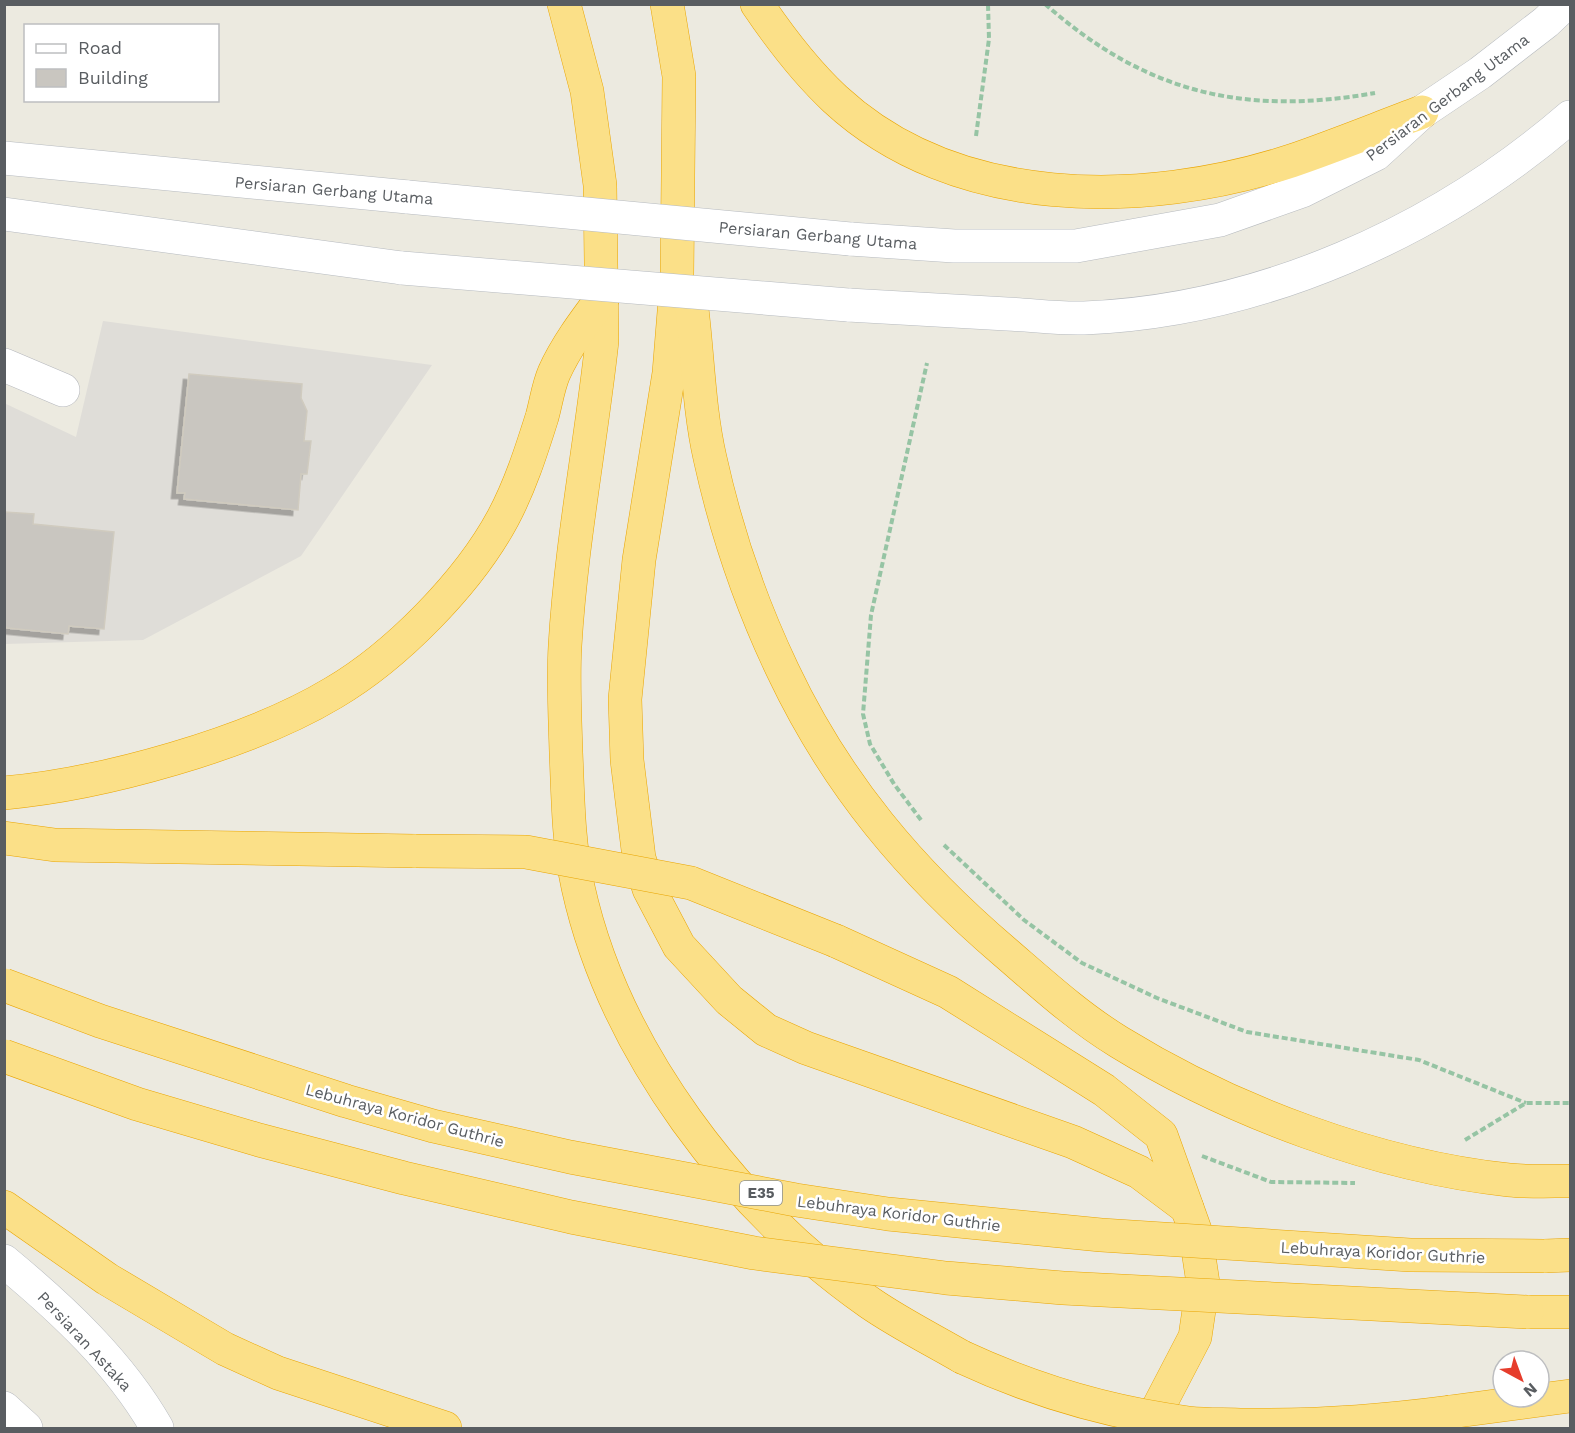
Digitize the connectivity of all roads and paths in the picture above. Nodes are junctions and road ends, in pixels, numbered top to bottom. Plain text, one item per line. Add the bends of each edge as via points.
1 (564, 4) edge
2 (667, 4) edge
3 (758, 4) edge
4 (988, 4) edge
5 (1045, 4) edge
6 (1566, 4) edge
7 (1382, 92) dead end
8 (1422, 112) junction
9 (1570, 117) edge
10 (976, 136) dead end
11 (4, 158) edge
12 (4, 214) edge
13 (677, 275) junction
14 (603, 297) junction
15 (927, 363) dead end
16 (4, 365) edge
17 (63, 390) dead end
18 (4, 793) edge
19 (925, 825) dead end
20 (4, 838) edge
21 (939, 841) dead end
22 (4, 984) edge
23 (4, 1056) edge
24 (1526, 1103) junction
25 (1570, 1104) edge
26 (1161, 1135) junction
27 (1456, 1145) dead end
28 (1364, 1182) dead end
29 (1570, 1182) edge
30 (4, 1207) edge
31 (1187, 1208) junction
32 (1557, 1256) edge
33 (4, 1261) edge
34 (1570, 1312) edge
35 (1570, 1396) edge
36 (4, 1408) edge
37 (26, 1428) edge
38 (157, 1428) edge
39 (445, 1428) edge
40 (1139, 1428) edge

1 - 14 highway via 587,91 595,145
2 - 13 highway via 679,76
3 - 8 highway via 808,72 874,128 926,158 967,174 1028,186 1134,192 1213,180 1290,161
4 - 10 path via 989,39
5 - 7 path via 1100,47 1142,72 1191,91 1252,100 1307,100
6 - 8 main road, Persiaran Gerbang Utama via 1490,66
8 - 11 main road, Persiaran Gerbang Utama, bridge via 1376,154 1302,191 1220,220 1076,246 954,246 850,239
9 - 12 main road, bridge via 1445,208 1335,261 1229,296 1134,314 1082,318 848,305 402,268
13 - 29 highway via 692,309 709,456 741,567 783,671 835,767 869,814 929,882 969,922 1066,1005 1117,1041 1234,1102 1328,1139 1440,1169 1510,1180
13 - 31 highway via 669,373 639,560 625,699 627,760 639,858 649,889 679,946 729,1000 766,1030 806,1048 1073,1142 1139,1172
14 - 18 highway via 553,375 529,459 501,522 454,587 391,650 334,693 224,742 123,771
14 - 35 highway, bridge via 602,341 565,646 568,822 577,886 609,982 659,1081 730,1177 851,1289 901,1323 962,1357 1062,1396 1191,1423 1292,1426 1368,1423
15 - 19 path via 872,615 863,714 870,744
16 - 17 main road
20 - 26 highway, bridge via 55,845 525,852 691,883 836,941 948,992 1104,1090
21 - 24 path via 1024,920 1082,963 1157,998 1247,1032 1419,1060
22 - 32 highway, Lebuhraya Koridor Guthrie / E35, bridge via 100,1021 433,1126 570,1157 796,1200 888,1214 1112,1236 1410,1255
23 - 34 highway, bridge via 137,1104 259,1140 571,1217 754,1253 946,1278 1063,1288
24 - 25 path
24 - 27 path
26 - 28 path via 1219,1164 1270,1182
26 - 31 highway
30 - 39 highway via 107,1279 225,1349 278,1373
31 - 40 highway via 1195,1230 1203,1283 1195,1337 1158,1408
33 - 38 main road, Persiaran Astaka via 82,1332 140,1399
36 - 37 main road

